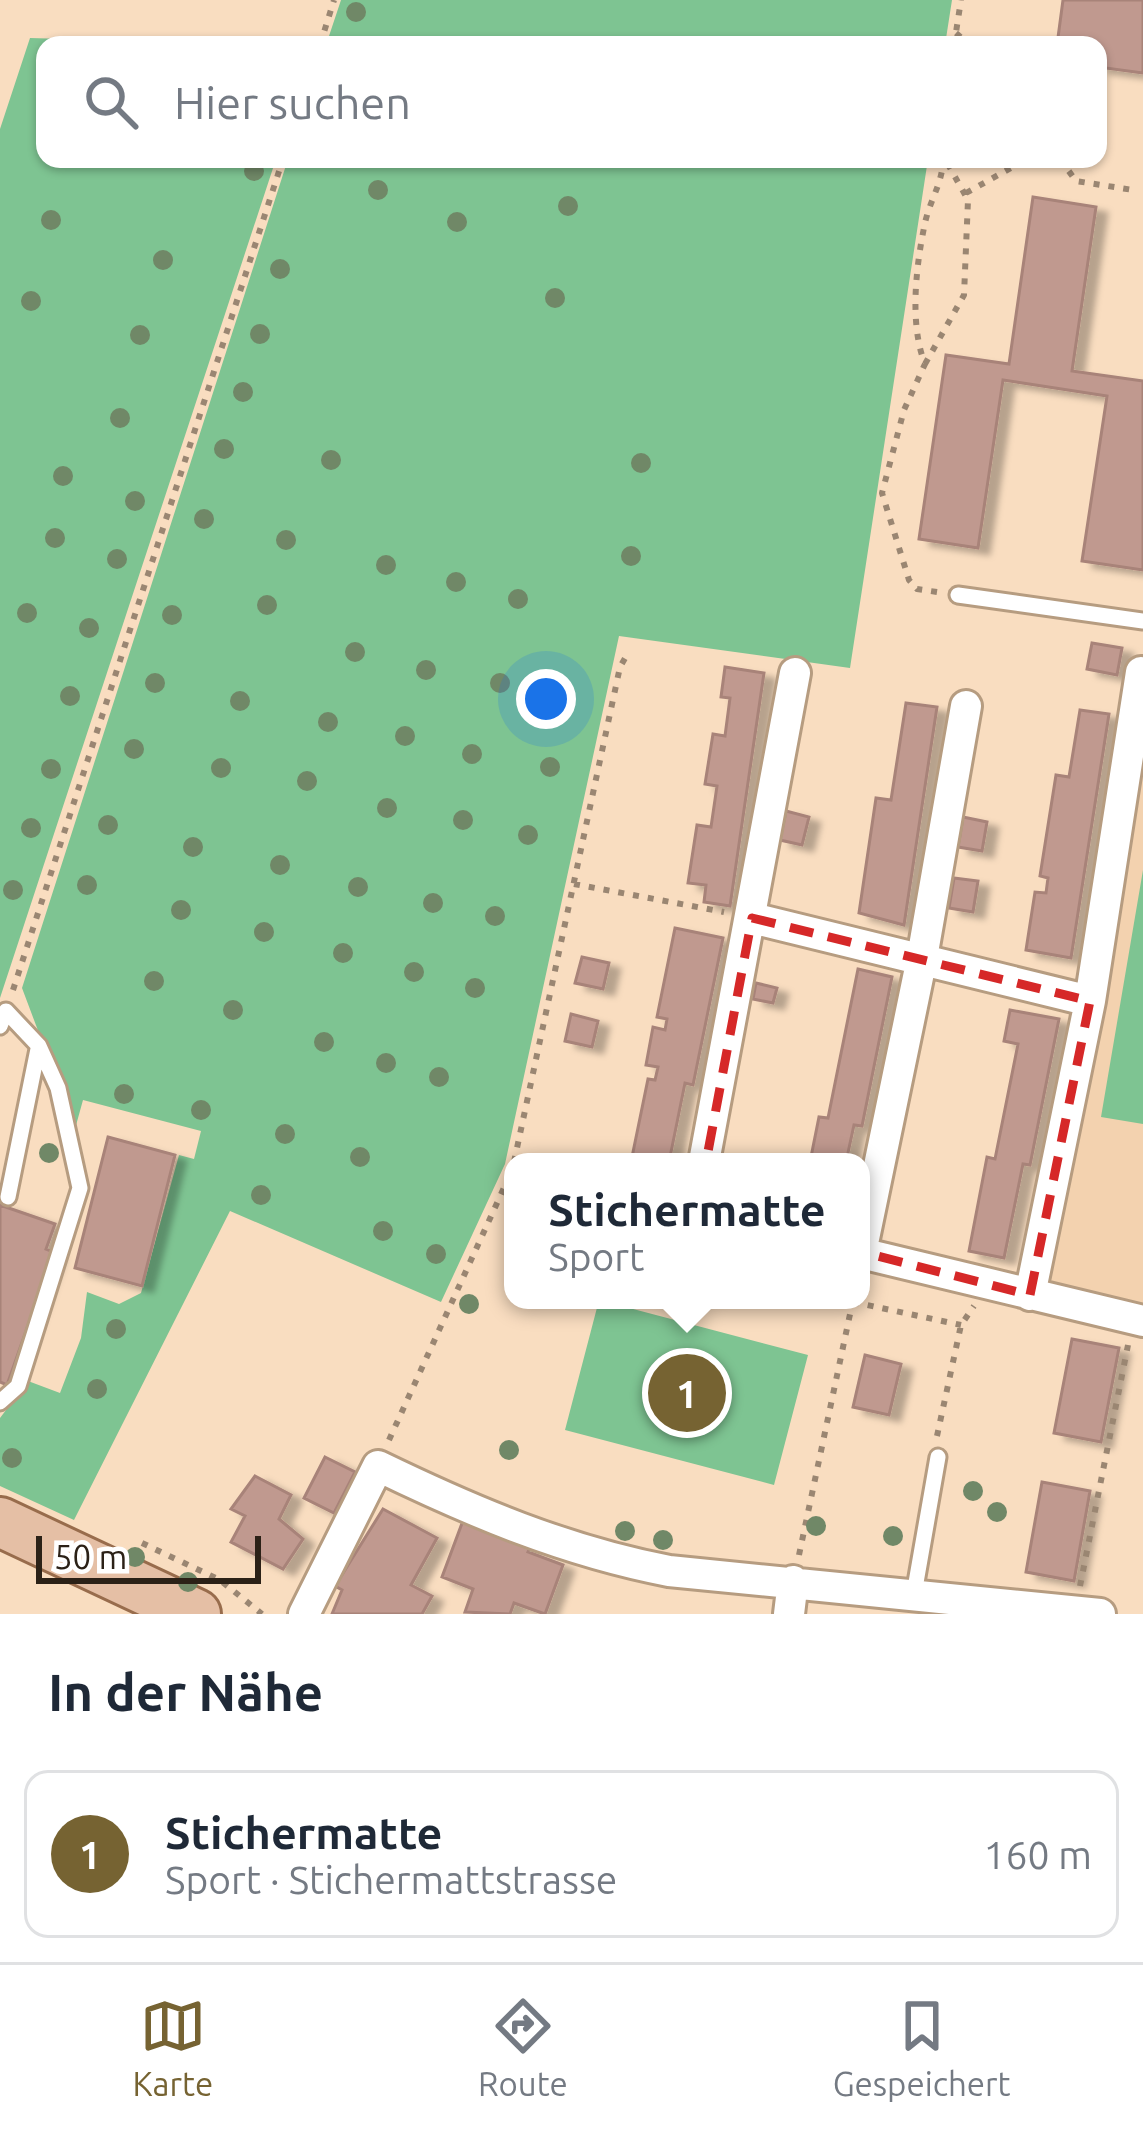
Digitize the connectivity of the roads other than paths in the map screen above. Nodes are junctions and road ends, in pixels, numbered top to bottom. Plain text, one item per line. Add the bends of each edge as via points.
1 (958, 596) road end
2 (1143, 621) edge
3 (1142, 671) edge
4 (795, 673) dead end
5 (966, 706) dead end
6 (752, 918) junction
7 (922, 958) junction
8 (1090, 1001) junction
9 (3, 1018) edge
10 (39, 1046) junction
11 (706, 1153) edge
12 (8, 1197) dead end
13 (870, 1209) edge
14 (870, 1255) edge
15 (1030, 1295) junction
16 (1138, 1320) edge
17 (0, 1402) edge
18 (938, 1457) road end
19 (0, 1522) edge
20 (793, 1581) junction
21 (914, 1594) junction
22 (1087, 1613) edge
23 (196, 1614) edge
24 (304, 1614) edge
25 (789, 1614) edge

1 - 2 lane
3 - 8 street
4 - 6 street
5 - 7 street
6 - 7 street
6 - 11 street
7 - 8 street
7 - 13 street
8 - 15 street
9 - 10 lane
10 - 12 lane
10 - 17 lane via 58,1088 80,1187 17,1386
14 - 15 street
15 - 16 street
18 - 21 lane
19 - 23 main road
20 - 21 street
20 - 24 street via 669,1571 589,1554 378,1466
20 - 25 street
21 - 22 street

